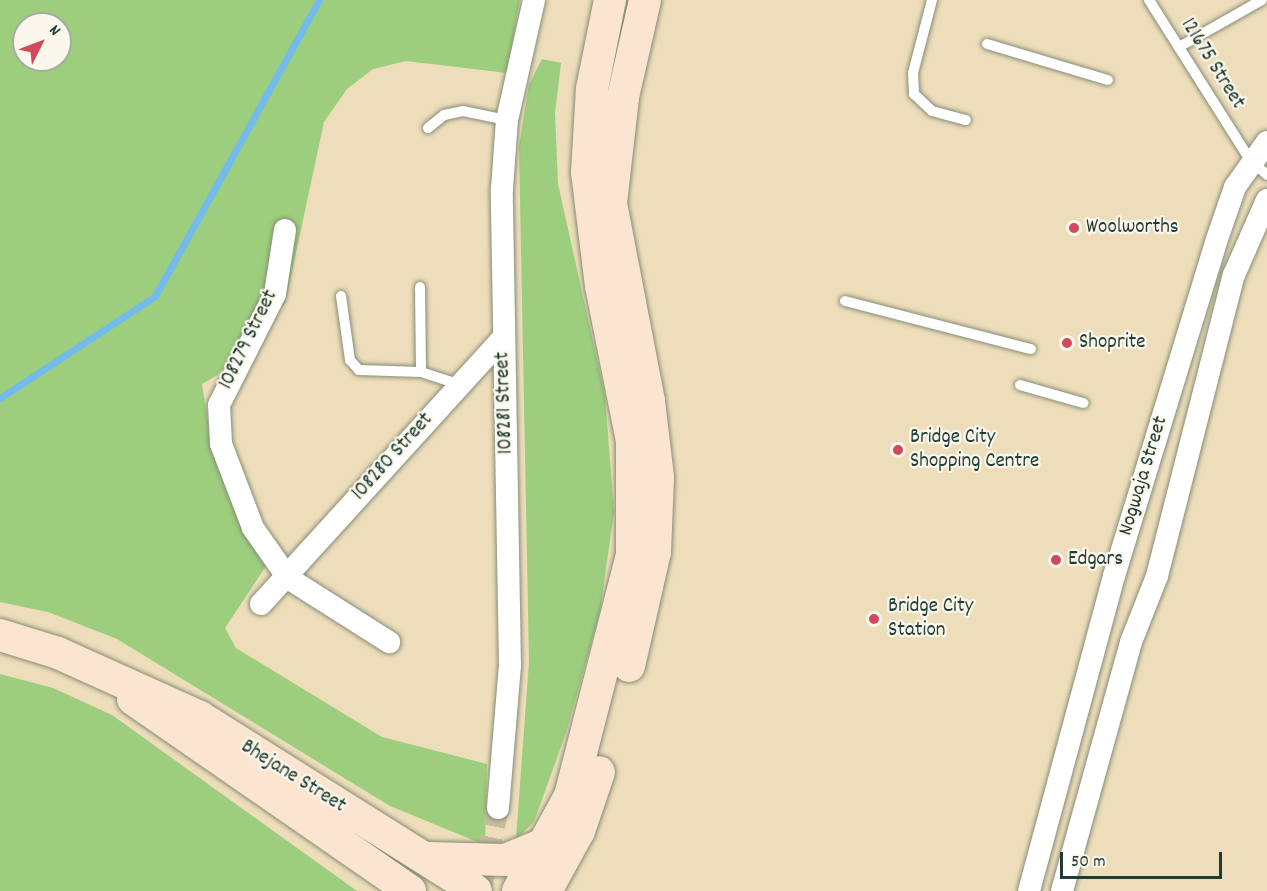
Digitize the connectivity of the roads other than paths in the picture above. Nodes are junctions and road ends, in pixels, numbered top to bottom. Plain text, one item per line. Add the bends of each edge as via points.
1 (534, 0) edge
2 (610, 0) edge
3 (645, 0) edge
4 (932, 0) edge
5 (1149, 0) edge
6 (1262, 0) edge
7 (987, 44) dead end
8 (1179, 47) junction
9 (1108, 80) dead end
10 (507, 120) junction
11 (966, 120) dead end
12 (428, 128) dead end
13 (1267, 142) edge
14 (1250, 160) junction
15 (1267, 175) edge
16 (1267, 200) edge
17 (285, 230) dead end
18 (420, 287) dead end
19 (341, 296) dead end
20 (845, 301) dead end
21 (502, 339) junction
22 (1031, 348) dead end
23 (421, 372) junction
24 (457, 384) junction
25 (1020, 385) dead end
26 (1083, 403) dead end
27 (288, 578) junction
28 (261, 604) dead end
29 (0, 635) edge
30 (389, 642) dead end
31 (104, 676) junction
32 (498, 808) tunnel mouth
33 (546, 843) junction
34 (424, 858) junction
35 (410, 891) edge
36 (476, 891) edge
37 (518, 891) edge
38 (546, 891) edge
39 (1029, 891) edge
40 (1062, 891) edge

1 - 10 street, 108281 Street
2 - 33 street via 592,89 588,186 631,432 635,518 617,626 570,796
3 - 38 street via 623,97 611,203 655,439 654,552 590,803
4 - 11 lane via 913,73 914,94 932,111
5 - 8 lane, 121675 Street
6 - 8 lane
7 - 9 lane
8 - 14 lane, 121675 Street
10 - 12 lane via 463,111
10 - 21 street, 108281 Street
13 - 14 street, Nogwaja Street
14 - 15 lane, 121675 Street
14 - 39 street, Nogwaja Street via 1216,238 1126,536
16 - 40 street, Nogwaja Street via 1234,276 1157,576 1131,642
17 - 27 street, 108279 Street via 275,294 224,390 218,425 253,528
18 - 23 lane
19 - 23 lane via 350,360 359,370
20 - 22 lane
21 - 24 street, 108280 Street
21 - 32 street, 108281 Street via 510,666
23 - 24 lane
24 - 27 street, 108280 Street
25 - 26 lane
27 - 28 street, 108280 Street
27 - 30 street
29 - 31 street, Bhejane Street via 58,653
31 - 34 street, Bhejane Street via 150,691 200,717
31 - 35 street, Bhejane Street via 197,747
33 - 34 street via 506,860
33 - 37 street
34 - 36 street, Bhejane Street

